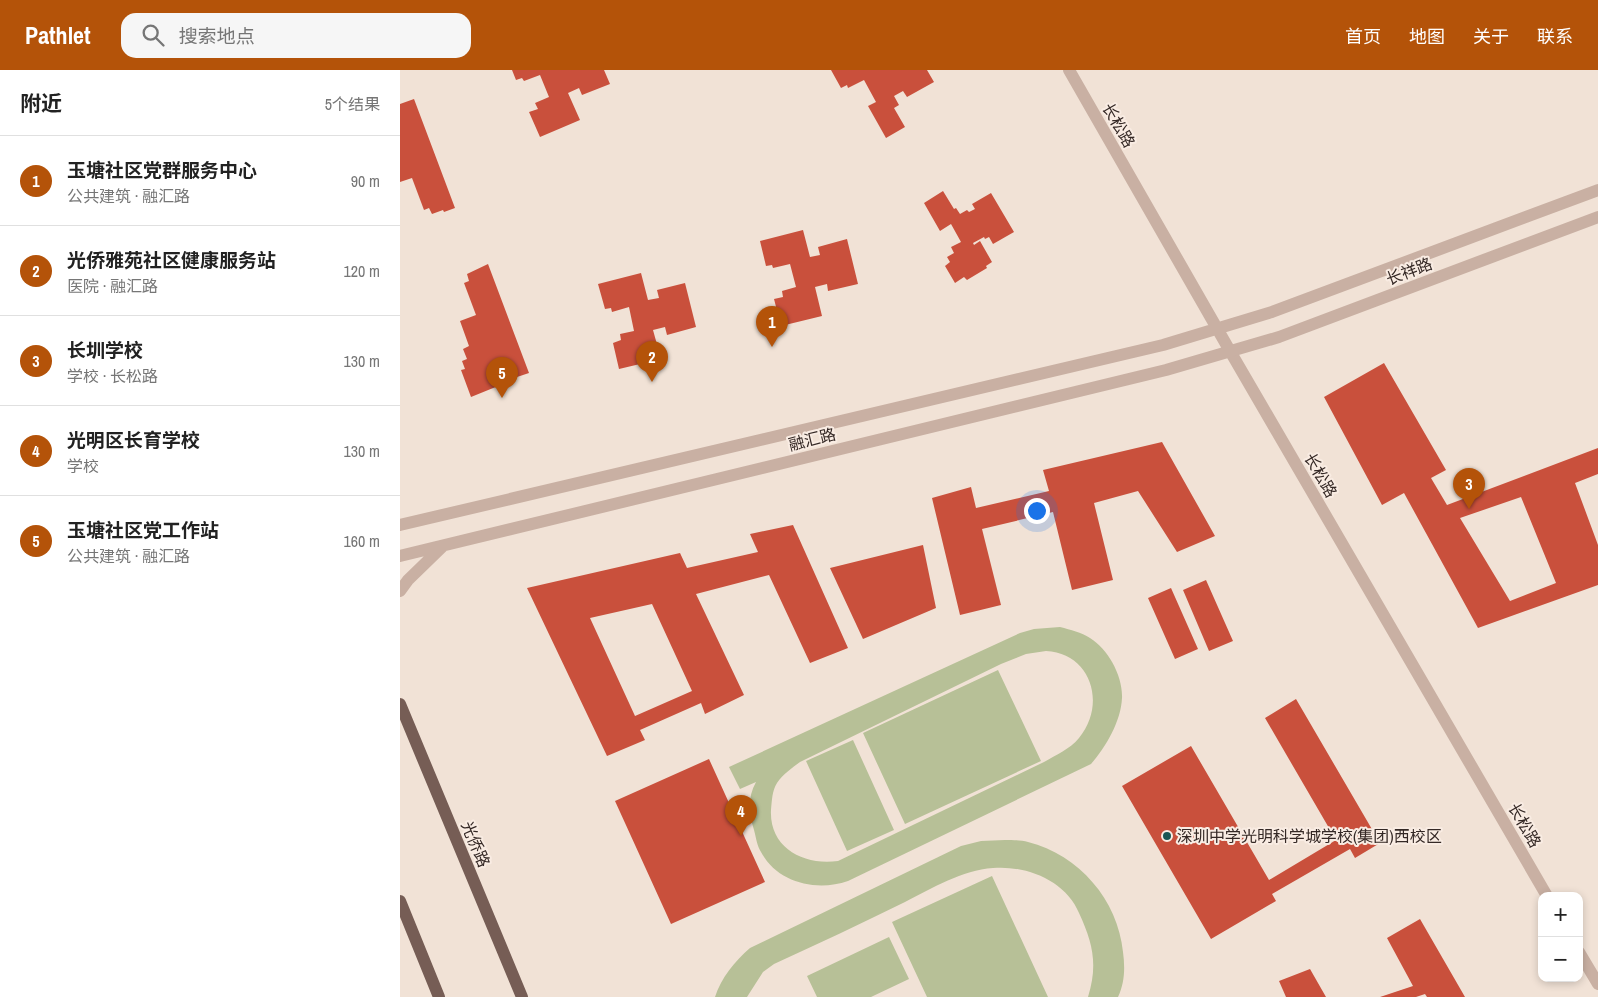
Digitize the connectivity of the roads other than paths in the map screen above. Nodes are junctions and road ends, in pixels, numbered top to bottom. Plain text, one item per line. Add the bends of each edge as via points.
1 (1069, 70) edge
2 (1598, 190) edge
3 (1598, 217) edge
4 (1217, 329) junction
5 (1230, 352) junction
6 (400, 525) edge
7 (444, 545) junction
8 (400, 556) edge
9 (400, 591) edge
10 (400, 704) edge
11 (1545, 892) edge
12 (400, 902) edge
13 (1583, 959) edge
14 (1598, 984) edge
15 (438, 997) edge
16 (522, 997) edge

1 - 4 street, 长松路
2 - 4 street, 融汇路 via 1272,312
3 - 5 street, 长祥路 via 1279,337
4 - 5 street, 长松路
4 - 6 street, 融汇路 via 1163,345
5 - 7 street, 融汇路
5 - 11 street, 长松路
7 - 8 street, 融汇路
7 - 9 street via 423,563
10 - 16 main road, 光侨路
12 - 15 main road
13 - 14 street

